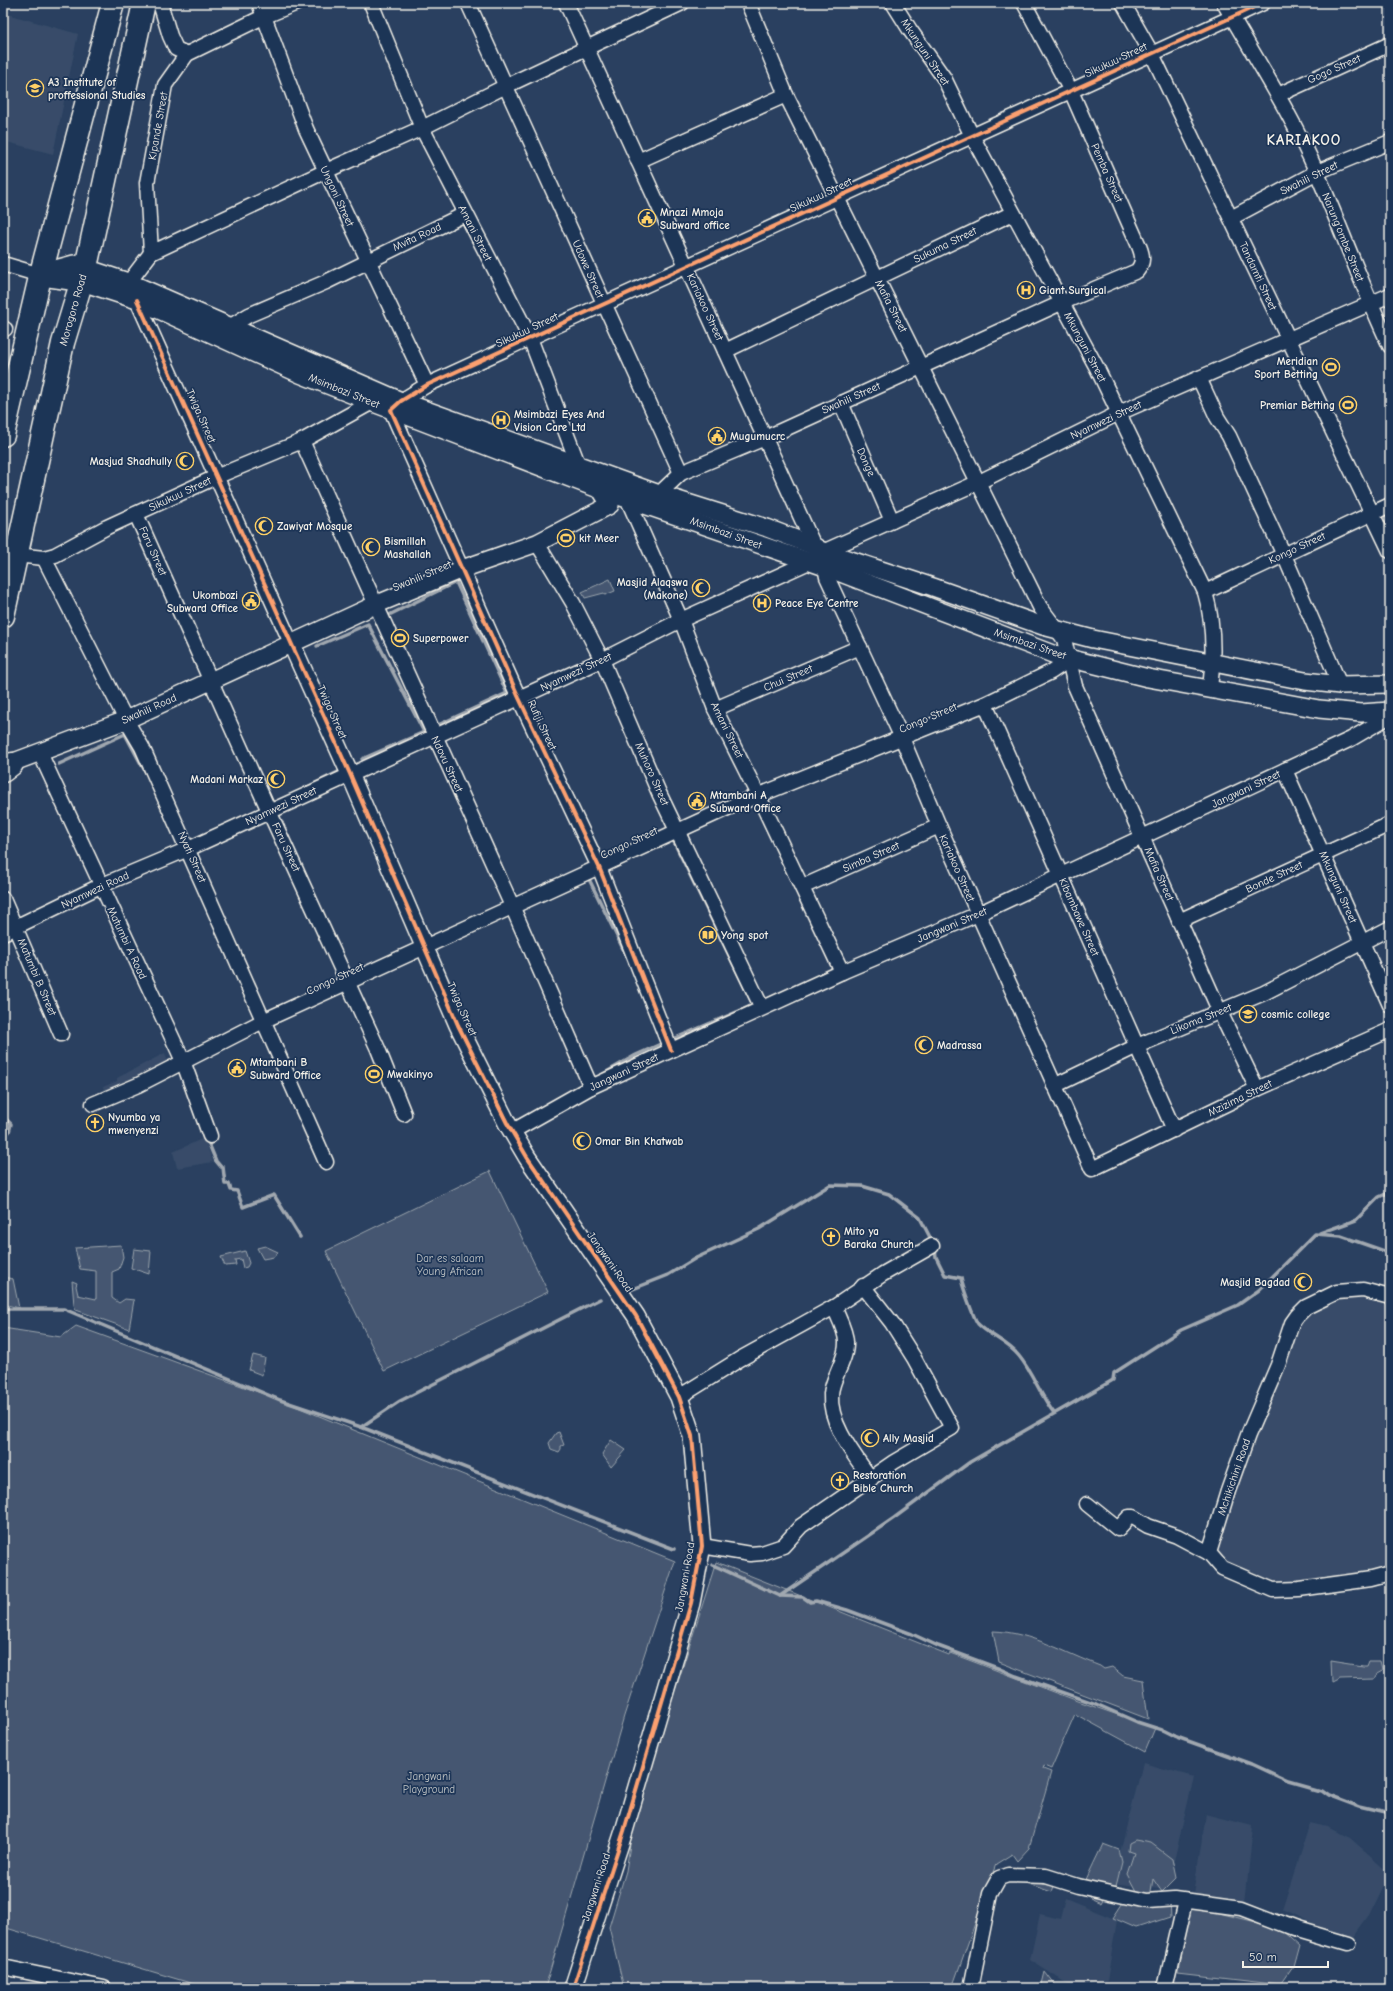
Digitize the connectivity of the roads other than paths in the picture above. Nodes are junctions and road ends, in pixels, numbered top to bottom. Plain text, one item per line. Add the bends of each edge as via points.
1 (113, 3) edge
2 (144, 3) edge
3 (160, 3) edge
4 (259, 3) edge
5 (297, 3) edge
6 (371, 3) edge
7 (468, 3) edge
8 (566, 3) edge
9 (682, 3) edge
10 (748, 3) edge
11 (893, 3) edge
12 (1024, 3) edge
13 (1123, 3) edge
14 (1224, 3) edge
15 (1263, 3) edge
16 (263, 17) junction
17 (1232, 17) junction
18 (1390, 44) edge
19 (587, 48) junction
20 (187, 54) junction
21 (1152, 54) junction
22 (506, 86) junction
23 (1072, 91) junction
24 (1278, 94) junction
25 (786, 95) junction
26 (422, 128) junction
27 (972, 136) junction
28 (1390, 142) edge
29 (638, 161) junction
30 (326, 171) junction
31 (1317, 172) junction
32 (837, 197) junction
33 (1013, 213) junction
34 (465, 214) junction
35 (1231, 218) junction
36 (151, 254) junction
37 (368, 260) junction
38 (3, 264) edge
39 (686, 266) junction
40 (41, 274) junction
41 (84, 275) junction
42 (877, 278) junction
43 (129, 292) junction
44 (1390, 295) edge
45 (1061, 303) junction
46 (603, 304) junction
47 (1370, 304) junction
48 (226, 332) junction
49 (530, 338) junction
50 (1288, 338) junction
51 (1390, 346) edge
52 (725, 351) junction
53 (921, 366) junction
54 (1199, 378) junction
55 (426, 385) junction
56 (374, 396) junction
57 (840, 403) junction
58 (396, 405) junction
59 (1119, 413) junction
60 (3, 435) edge
61 (765, 438) junction
62 (302, 441) junction
63 (578, 464) junction
64 (681, 474) junction
65 (218, 476) junction
66 (979, 482) junction
67 (601, 490) junction
68 (630, 492) junction
69 (657, 501) junction
70 (1390, 505) edge
71 (1373, 513) junction
72 (136, 514) junction
73 (892, 521) junction
74 (537, 543) junction
75 (1390, 551) edge
76 (16, 555) junction
77 (1284, 555) junction
78 (818, 557) junction
79 (44, 558) junction
80 (462, 569) junction
81 (1205, 592) junction
82 (375, 605) junction
83 (3, 616) edge
84 (681, 620) junction
85 (1058, 629) junction
86 (291, 643) junction
87 (860, 647) junction
88 (1065, 658) junction
89 (602, 660) junction
90 (1212, 663) junction
91 (211, 680) junction
92 (1390, 684) edge
93 (1340, 685) junction
94 (1210, 689) junction
95 (519, 698) junction
96 (985, 704) junction
97 (715, 709) junction
98 (1390, 711) edge
99 (1390, 716) edge
100 (126, 720) junction
101 (435, 737) junction
102 (902, 738) junction
103 (40, 753) junction
104 (5, 766) edge
105 (1285, 770) junction
106 (350, 774) junction
107 (758, 795) junction
108 (269, 811) junction
109 (1390, 824) edge
110 (939, 826) junction
111 (678, 831) junction
112 (1143, 838) junction
113 (188, 849) junction
114 (1324, 854) junction
115 (599, 867) junction
116 (1061, 876) junction
117 (100, 886) junction
118 (802, 887) junction
119 (3, 899) edge
120 (512, 906) junction
121 (978, 914) junction
122 (1179, 920) junction
123 (1390, 928) edge
124 (9, 930) edge
125 (1362, 941) junction
126 (425, 947) junction
127 (842, 972) junction
128 (347, 984) junction
129 (1390, 1005) edge
130 (762, 1008) junction
131 (1219, 1010) junction
132 (263, 1021) junction
133 (1390, 1030) edge
134 (61, 1034) dead end
135 (1137, 1046) junction
136 (671, 1050) junction
137 (183, 1061) junction
138 (1054, 1086) junction
139 (591, 1087) junction
140 (1257, 1089) junction
141 (93, 1104) dead end
142 (404, 1114) dead end
143 (1174, 1130) junction
144 (513, 1131) junction
145 (210, 1136) dead end
146 (326, 1162) dead end
147 (1092, 1169) joint
148 (932, 1246) dead end
149 (863, 1286) junction
150 (1390, 1297) edge
151 (834, 1307) junction
152 (679, 1397) junction
153 (871, 1479) junction
154 (1087, 1504) dead end
155 (702, 1546) junction
156 (1209, 1553) junction
157 (1390, 1574) edge
158 (1185, 1901) junction
159 (1347, 1944) dead end
160 (3, 1967) edge
161 (104, 1988) edge
162 (573, 1988) edge
163 (971, 1988) edge
164 (1165, 1988) edge

1 - 40 highway
2 - 41 highway, Morogoro Road
3 - 20 street via 176,49
4 - 16 street, Ungoni Street
5 - 16 street, Kipande Street
6 - 26 street, Amani Street
7 - 22 street, Udowe Street
8 - 19 street, Kariakoo Street
9 - 19 street
10 - 25 street, Mafia Street
11 - 27 street, Mkunguni Street via 944,78
12 - 23 street, Pemba Street
13 - 21 street, Tandamti Street
14 - 17 street, Narung'ombe Street
15 - 17 street, Sikukuu Street
16 - 20 street, Kipande Street
16 - 30 street, Ungoni Street via 306,129
17 - 21 street, Sikukuu Street
17 - 24 street, Narung'ombe Street
18 - 24 street, Gogo Street
19 - 22 street
19 - 29 street, Kariakoo Street
20 - 36 street, Kipande Street via 165,85 147,183
21 - 23 street, Sikukuu Street
21 - 35 street, Tandamti Street
22 - 26 street
22 - 46 street, Udowe Street
23 - 27 street, Sikukuu Street
23 - 45 street, Pemba Street via 1143,260 1137,271
24 - 31 street, Narung'ombe Street
25 - 29 street
25 - 32 street, Mafia Street
26 - 30 street
26 - 34 street, Amani Street
27 - 32 street, Sikukuu Street
27 - 33 street, Mkunguni Street
28 - 31 street, Swahili Street
29 - 39 street, Kariakoo Street
30 - 36 street
30 - 37 street, Ungoni Street
31 - 35 street, Swahili Street
31 - 47 street, Narung'ombe Street
32 - 39 street, Sikukuu Street
32 - 42 street, Mafia Street
33 - 42 street, Sukuma Street
33 - 45 street, Mkunguni Street
34 - 37 street, Mvita Road
34 - 49 street, Amani Street
35 - 50 street, Tandamti Street
36 - 43 street
37 - 48 street, Mvita Road via 326,282 249,315
37 - 55 street, Ungoni Street
38 - 40 street
39 - 46 street, Sikukuu Street
39 - 52 street, Kariakoo Street
40 - 41 street, Msimbazi Street via 74,264
40 - 60 highway
41 - 43 street, Msimbazi Street
41 - 76 highway, Morogoro Road via 63,343
42 - 52 street, Sukuma Street
42 - 53 street, Mafia Street
43 - 48 street, Msimbazi Street
43 - 65 street, Twiga Street
44 - 47 street, Nyamwezi Street
45 - 53 street, Swahili Street
45 - 59 street, Mkunguni Street
46 - 49 street, Sikukuu Street
46 - 64 street, Udowe Street
47 - 50 street, Nyamwezi Street
47 - 51 street, Narung'ombe Street
48 - 56 street, Msimbazi Street via 300,374
49 - 55 street, Sikukuu Street
49 - 63 street, Amani Street
50 - 54 street, Nyamwezi Street
50 - 71 street, Tandamti Street
52 - 61 street, Kariakoo Street
53 - 57 street, Swahili Street
53 - 66 street, Mafia Street
54 - 59 street, Nyamwezi Street
54 - 77 street
55 - 58 street, Sikukuu Street
56 - 58 street, Msimbazi Street
56 - 62 street, Sikukuu Street
57 - 61 street, Swahili Street
57 - 73 street, Donge
58 - 63 street, Msimbazi Street
58 - 67 street, Msimbazi Street
58 - 80 street, Rufiji Street
59 - 66 street, Nyamwezi Street
59 - 81 street, Mkunguni Street
61 - 64 street, Swahili Street
61 - 78 street, Kariakoo Street
62 - 65 street, Sikukuu Street
62 - 82 street, Ndovu Street
63 - 68 street, Msimbazi Street
64 - 69 street, Swahili Street
65 - 72 street, Sikukuu Street
65 - 86 street, Twiga Street
66 - 73 street, Nyamwezi Street
66 - 85 street, Mafia Street via 1040,607 1048,620
67 - 68 street, Msimbazi Street
67 - 74 street, Swahili Street via 610,505
68 - 69 street, Msimbazi Street
68 - 84 street, Amani Street
69 - 78 street, Msimbazi Street
70 - 71 street, Kongo Street
71 - 75 street, Tandamti Street
71 - 77 street, Kongo Street
72 - 79 street, Sikukuu Street via 55,555
72 - 91 street, Faru Street
73 - 78 street, Nyamwezi Street
74 - 80 street, Swahili Street
74 - 89 street, Muhoro Street via 573,603
76 - 79 street, Sikukuu Street
76 - 83 highway, Morogoro Road
77 - 81 street, Kongo Street
77 - 93 street
78 - 84 street, Nyamwezi Street
78 - 85 street, Msimbazi Street
78 - 87 street, Kariakoo Street
78 - 88 street, Msimbazi Street
79 - 100 street, Nyati Street
80 - 82 street, Swahili Street
80 - 95 street, Rufiji Street
81 - 90 street, Mkunguni Street via 1213,647
82 - 86 street, Swahili Street
82 - 101 street, Ndovu Street
84 - 89 street, Nyamwezi Street
84 - 97 street, Amani Street
85 - 88 street, Mafia Street via 1064,639
85 - 90 street, Msimbazi Street via 1093,640
86 - 91 street, Swahili Road
86 - 106 street, Twiga Street
87 - 97 street, Chui Street
87 - 102 street, Kariakoo Street
88 - 94 street, Msimbazi Street via 1148,678
88 - 96 street, Congo Street via 1063,664 1051,672
88 - 112 street, Mafia Street
89 - 95 street, Nyamwezi Street
89 - 111 street, Muhoro Street
90 - 93 street, Msimbazi Street
90 - 94 street, Mkunguni Street
91 - 100 street, Swahili Road
91 - 108 street, Faru Street
92 - 93 street, Msimbazi Street
94 - 98 street, Msimbazi Street via 1319,709 1361,713
95 - 101 street, Nyamwezi Street
95 - 115 street, Rufiji Street
96 - 102 street, Congo Street
96 - 116 street, Kibambawe Street
97 - 107 street, Amani Street
99 - 105 street, Jangwani Street via 1351,739
100 - 103 street, Swahili Road
100 - 113 street, Nyati Street via 142,747
101 - 106 street, Nyamwezi Street
101 - 120 street, Ndovu Street
102 - 107 street, Congo Street
102 - 110 street, Kariakoo Street
103 - 104 street, Swahili Road
103 - 117 street, Matumbi A Road
105 - 112 street, Jangwani Street
105 - 114 street, Mkunguni Street
106 - 108 street, Nyamwezi Street
106 - 126 street, Twiga Street
107 - 111 street, Congo Street
107 - 118 street, Amani Street
108 - 113 street, Nyamwezi Street
108 - 128 street, Faru Street
109 - 114 street, Bonde Street
110 - 118 street, Simba Street
110 - 121 street, Kariakoo Street
111 - 115 street, Congo Street
111 - 130 street, Muhoro Street
112 - 116 street, Jangwani Street
112 - 122 street, Mafia Street
113 - 117 street, Nyamwezi Road
113 - 132 street, Nyati Street
114 - 122 street, Bonde Street
114 - 125 street, Mkunguni Street
115 - 120 street, Congo Street
115 - 136 street, Rufiji Street
116 - 121 street, Jangwani Street
116 - 135 street, Kibambawe Street
117 - 124 street, Nyamwezi Road
117 - 137 street, Matumbi A Road
118 - 127 street, Amani Street
119 - 124 street, Matumbi B Street
120 - 126 street, Congo Street
120 - 139 street, Ndovu Street
121 - 127 street, Jangwani Street
121 - 138 street, Kariakoo Street
122 - 131 street, Mafia Street
123 - 125 street, Likoma Street
124 - 134 street, Matumbi B Street
125 - 129 street, Mkunguni Street
125 - 131 street, Likoma Street via 1249,1000
126 - 128 street, Congo Street
126 - 144 street, Twiga Street via 458,1025
127 - 130 street, Jangwani Street
128 - 132 street, Congo Street
128 - 142 street, Faru Street via 378,1049
130 - 136 street, Jangwani Street
131 - 135 street, Likoma Street
131 - 140 street, Mafia Street
132 - 137 street, Congo Street
132 - 146 street, Nyati Street
133 - 140 street, Mzizima Street
135 - 138 street, Likoma Street
135 - 143 street, Kibambawe Street
136 - 139 street, Jangwani Street
137 - 141 street, Congo Street via 138,1085
137 - 145 street, Matumbi A Road
138 - 147 street, Kariakoo Street
139 - 144 street, Jangwani Street
140 - 143 street, Mzizima Street
143 - 147 street, Mzizima Street
144 - 152 street, Jangwani Road via 527,1157 636,1316
148 - 149 street
149 - 151 street
149 - 153 street via 892,1323 914,1358 952,1428 894,1462
150 - 156 street, Mchikichini Road via 1363,1290 1337,1292 1306,1307 1292,1323 1278,1365 1248,1435
151 - 152 street via 740,1359
151 - 153 street via 846,1341 831,1394 833,1408 847,1445
152 - 155 street, Jangwani Road via 692,1436
153 - 155 street via 801,1526 783,1546 750,1554
154 - 156 street via 1118,1529 1129,1517 1133,1517
155 - 162 street, Jangwani Road via 691,1604 677,1653 624,1831
156 - 157 street via 1222,1568 1273,1590 1300,1589
158 - 159 street via 1241,1908 1296,1929
158 - 163 street via 1147,1900 1078,1886 1046,1876 1008,1875 999,1878 990,1894
158 - 164 street
160 - 161 street

